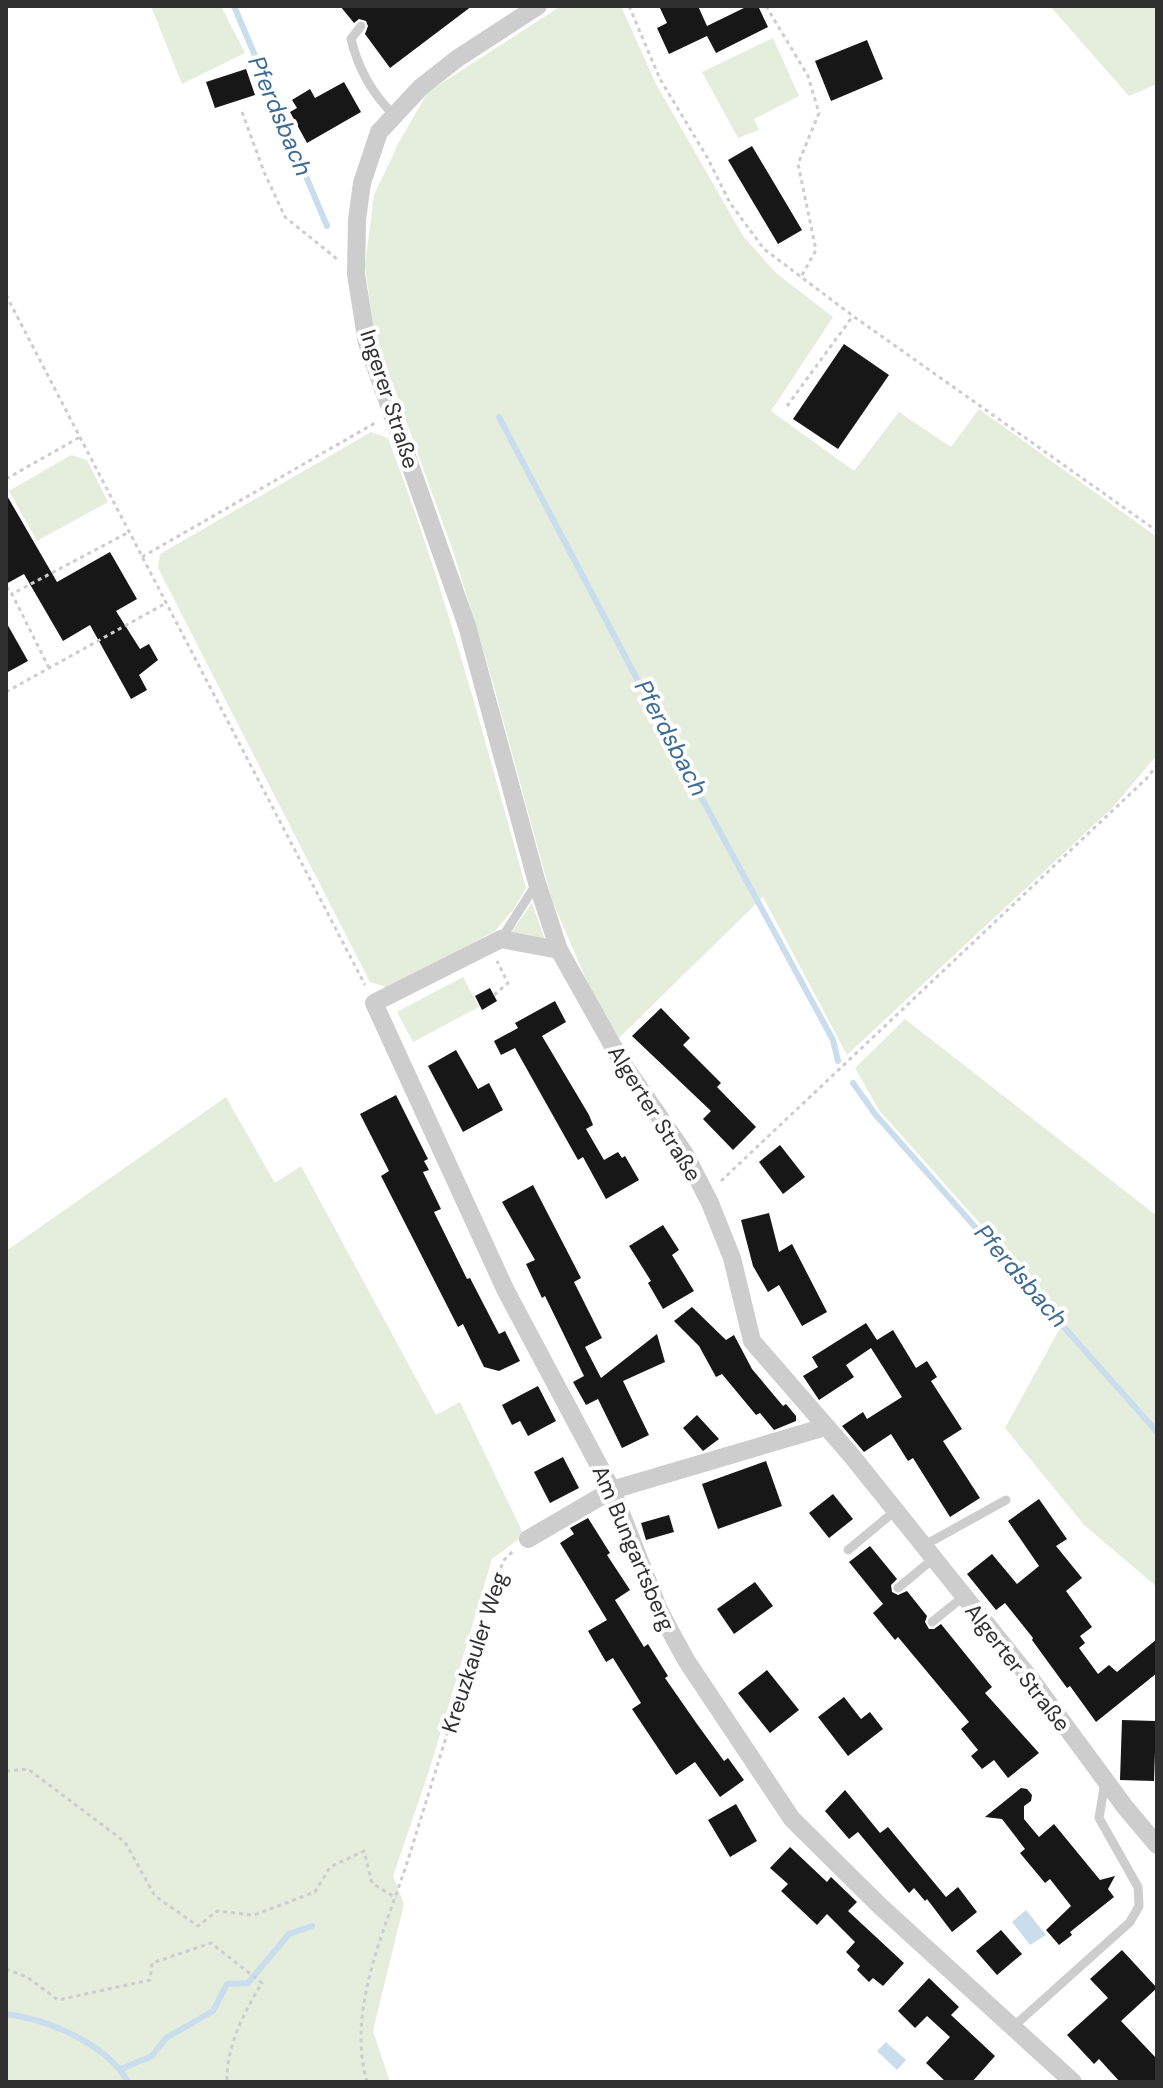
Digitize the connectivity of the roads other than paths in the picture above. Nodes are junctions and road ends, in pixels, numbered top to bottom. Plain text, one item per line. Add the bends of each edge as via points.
1 (538, 6) edge
2 (361, 26) dead end
3 (395, 116) junction
4 (467, 626) joint
5 (537, 883) junction
6 (501, 939) junction
7 (559, 950) junction
8 (825, 1427) junction
9 (612, 1490) junction
10 (1006, 1500) dead end
11 (895, 1511) junction
12 (528, 1539) road end
13 (848, 1550) dead end
14 (928, 1552) junction
15 (898, 1588) dead end
16 (963, 1597) junction
17 (932, 1622) dead end
18 (1105, 1780) junction
19 (1157, 1845) edge
20 (1014, 2026) junction
21 (1073, 2082) edge

1 - 3 street, Ingerer Straße via 458,58
2 - 3 lane via 351,39 353,48 373,92
3 - 4 street, Ingerer Straße via 379,132 362,183 356,274 367,343
4 - 5 street, Algerter Straße
5 - 6 lane
5 - 7 street, Algerter Straße
6 - 7 street
6 - 9 street, Am Bungartsberg via 374,1003 506,1291
7 - 8 street, Algerter Straße via 706,1195 732,1258 752,1341
8 - 9 street
8 - 11 street, Algerter Straße
9 - 12 street
9 - 20 street, Am Bungartsberg via 671,1636 792,1819
10 - 14 lane
11 - 13 lane
11 - 14 street, Algerter Straße
14 - 15 lane
14 - 16 street, Algerter Straße
16 - 17 lane
16 - 18 street, Algerter Straße
18 - 19 street, Algerter Straße
18 - 20 lane via 1099,1818 1138,1887 1139,1906 1130,1922
20 - 21 street, Am Bungartsberg

